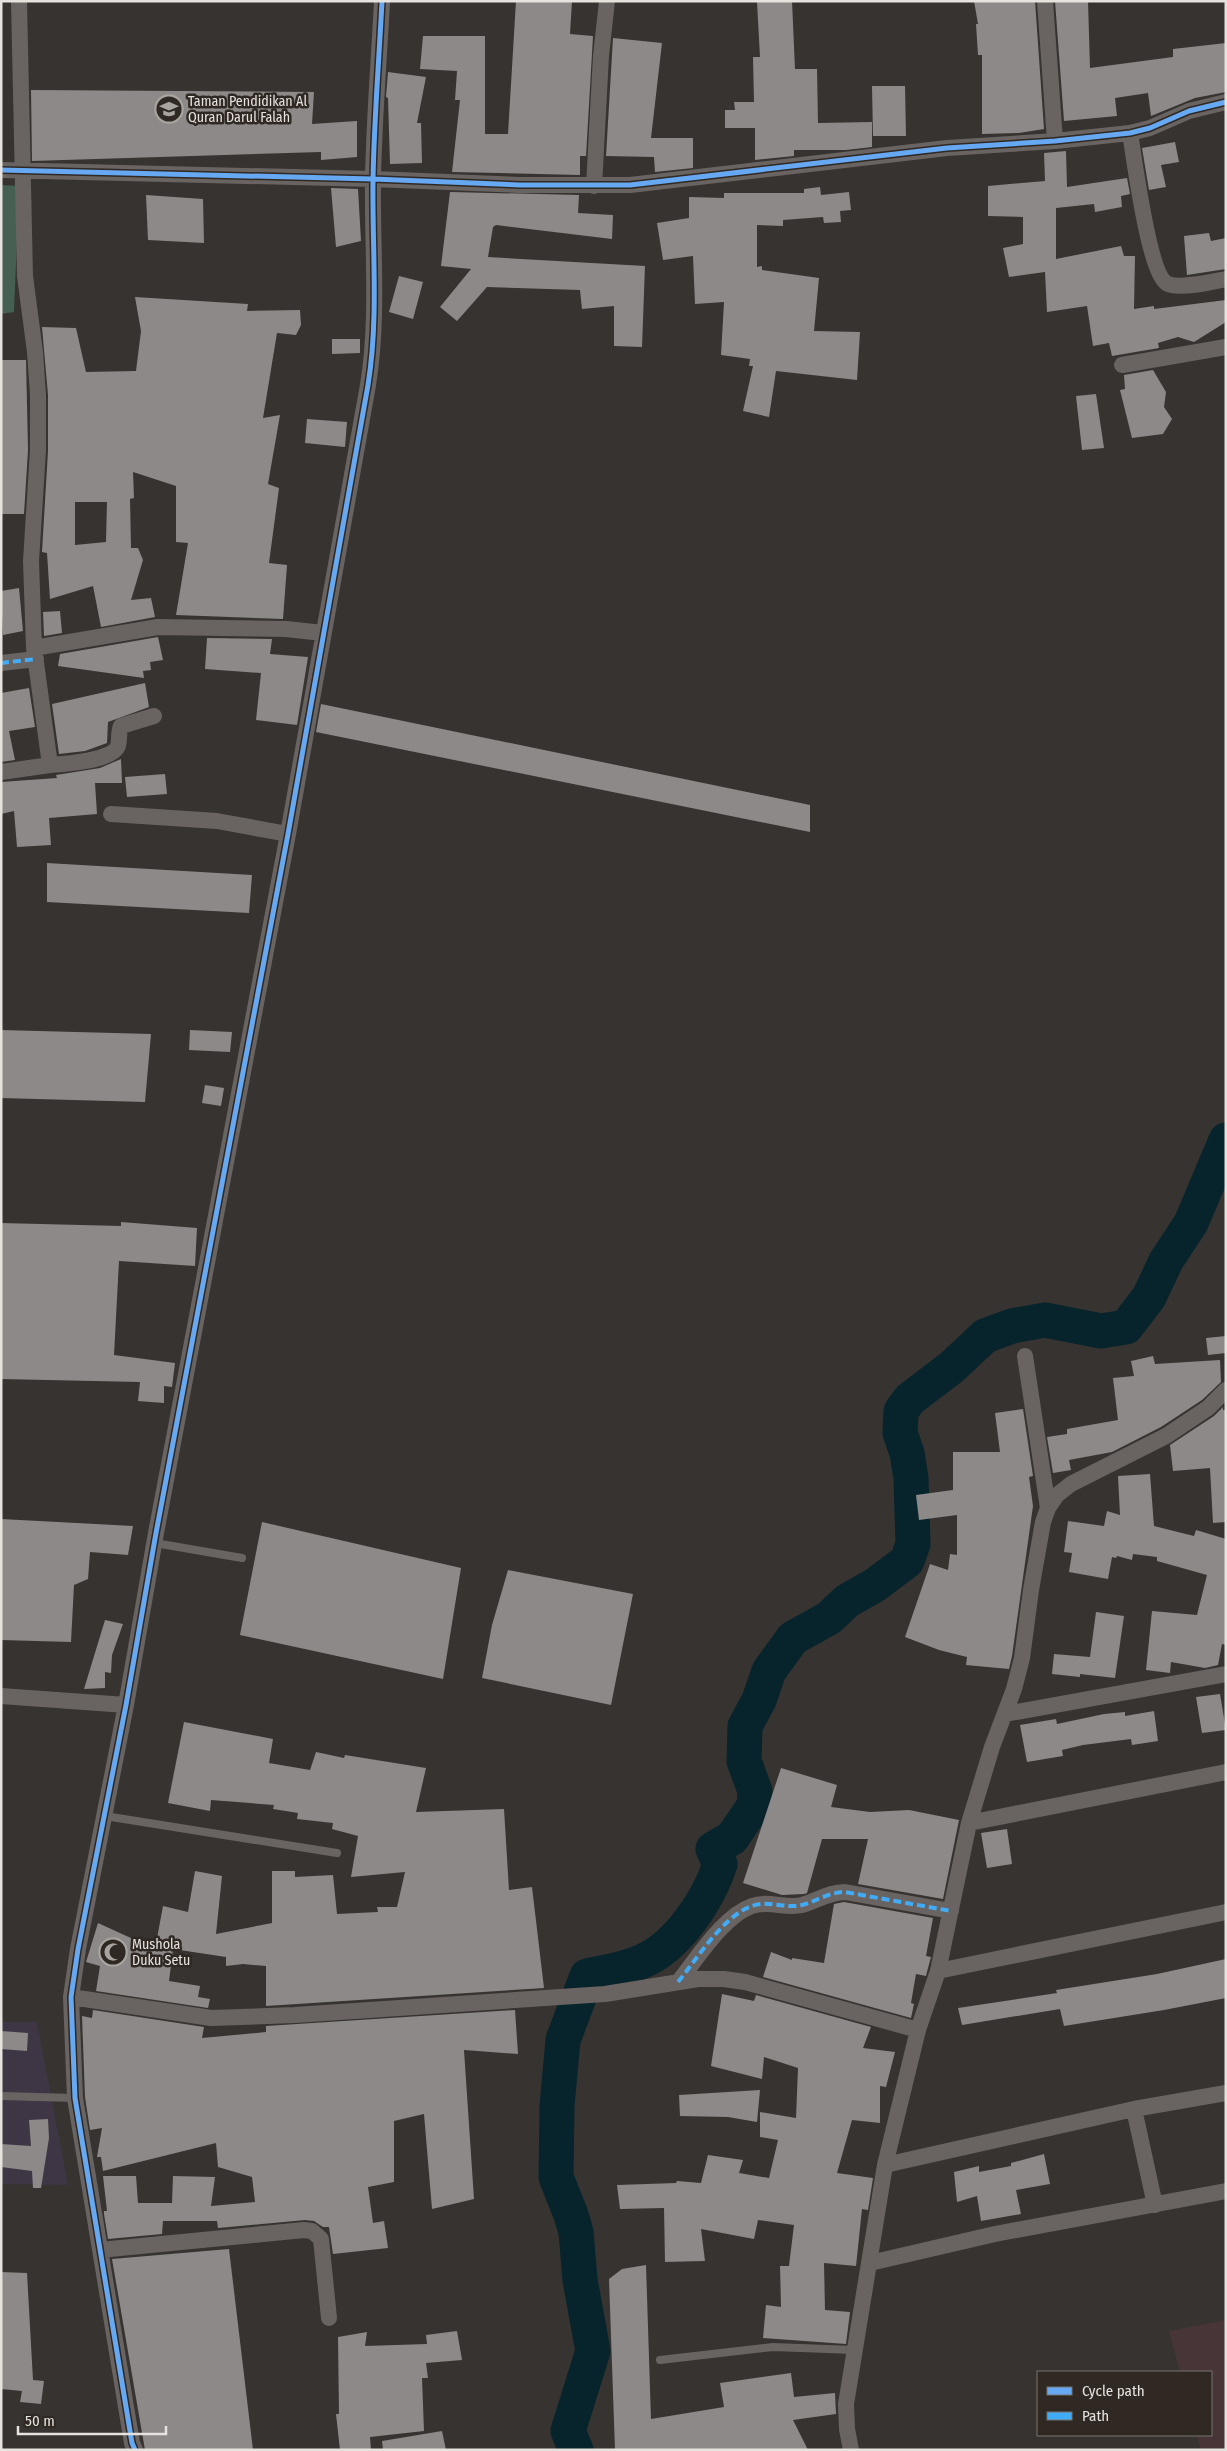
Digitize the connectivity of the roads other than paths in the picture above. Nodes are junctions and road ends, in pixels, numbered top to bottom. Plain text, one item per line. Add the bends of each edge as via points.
1 (19, 1) edge
2 (382, 1) edge
3 (607, 1) edge
4 (1045, 1) edge
5 (1226, 102) edge
6 (1130, 133) junction
7 (1055, 141) junction
8 (1, 170) edge
9 (22, 170) junction
10 (373, 179) junction
11 (594, 186) junction
12 (1226, 279) edge
13 (1226, 347) edge
14 (1122, 365) dead end
15 (323, 633) junction
16 (35, 653) junction
17 (1, 663) edge
18 (154, 716) dead end
19 (50, 765) junction
20 (1, 772) edge
21 (111, 814) dead end
22 (288, 834) junction
23 (1025, 1356) dead end
24 (1226, 1390) edge
25 (1048, 1508) junction
26 (155, 1543) junction
27 (242, 1558) dead end
28 (1226, 1674) edge
29 (1, 1696) edge
30 (126, 1705) junction
31 (1005, 1714) junction
32 (1226, 1772) edge
33 (105, 1816) junction
34 (969, 1823) junction
35 (337, 1853) dead end
36 (951, 1911) junction
37 (1226, 1912) edge
38 (938, 1972) junction
39 (678, 1982) junction
40 (71, 1997) junction
41 (918, 2030) junction
42 (1226, 2093) edge
43 (1, 2096) edge
44 (75, 2098) junction
45 (1134, 2109) junction
46 (885, 2166) junction
47 (1226, 2192) edge
48 (1155, 2205) junction
49 (100, 2250) junction
50 (870, 2263) junction
51 (329, 2318) dead end
52 (854, 2350) junction
53 (660, 2360) dead end
54 (135, 2450) edge
55 (851, 2450) edge

1 - 9 street
2 - 10 street
3 - 11 street
4 - 7 street
5 - 6 street via 1189,111
6 - 7 street
6 - 12 street via 1148,233 1160,276 1167,283 1177,285
7 - 11 street via 947,148 672,181
8 - 9 street
9 - 10 street
9 - 16 street via 24,276 38,395 31,561
10 - 11 street
10 - 15 street via 373,355
13 - 14 street
15 - 16 street via 286,629 158,627
15 - 22 street
16 - 17 street
16 - 19 street
18 - 19 street via 121,726 118,747 114,751 80,763
19 - 20 street
21 - 22 street via 217,820
22 - 26 street
23 - 25 street
24 - 25 street via 1208,1408 1166,1436 1071,1484
25 - 31 street via 1031,1590 1022,1658
26 - 27 lane
26 - 30 street
28 - 31 street
29 - 30 street
30 - 33 street
31 - 34 street
32 - 34 street
33 - 35 lane
33 - 40 street
34 - 36 street
36 - 38 street
36 - 39 street via 846,1892 836,1892 801,1905 752,1906 727,1923
37 - 38 street
38 - 41 street
39 - 40 street via 605,1994 211,2018
39 - 41 street via 724,1979 745,1982
40 - 44 street
41 - 46 street
42 - 45 street
43 - 44 lane
44 - 49 street
45 - 46 street
45 - 48 street
46 - 50 street
47 - 48 street
48 - 50 street via 995,2234
49 - 51 street via 312,2231 320,2239
49 - 54 street
50 - 52 street
52 - 53 lane via 773,2347
52 - 55 street via 846,2404 846,2429

